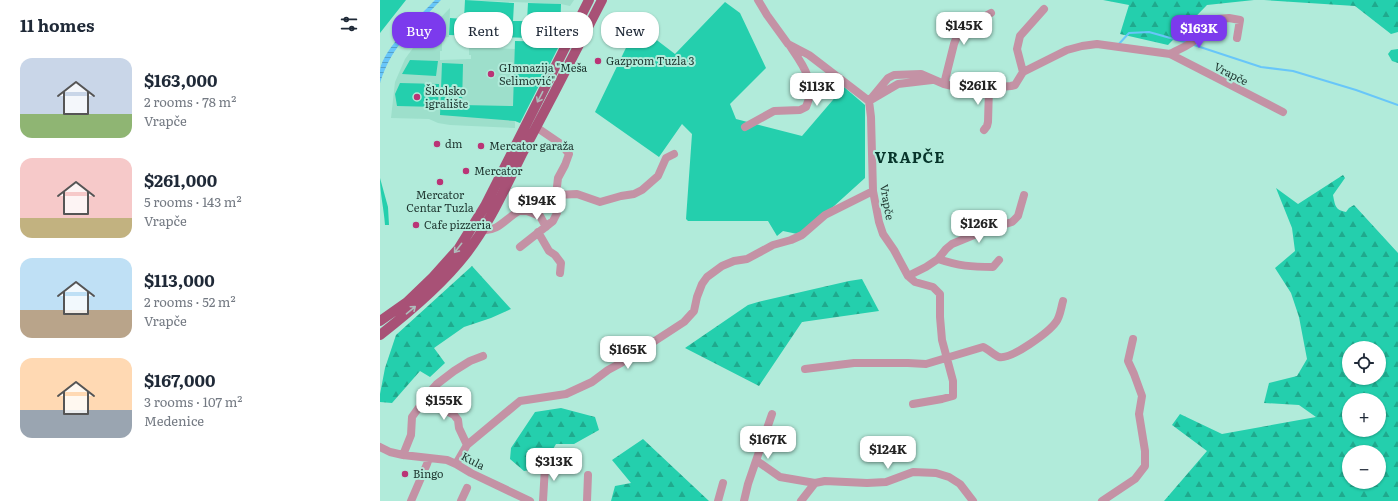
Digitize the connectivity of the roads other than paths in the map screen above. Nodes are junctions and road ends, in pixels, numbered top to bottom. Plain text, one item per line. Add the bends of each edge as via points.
1 (589, 0) edge
2 (602, 0) edge
3 (758, 0) edge
4 (1044, 9) dead end
5 (991, 13) dead end
6 (1237, 38) dead end
7 (788, 44) junction
8 (1170, 54) junction
9 (1023, 72) junction
10 (944, 84) junction
11 (989, 88) junction
12 (869, 101) junction
13 (1283, 112) dead end
14 (536, 127) junction
15 (745, 127) dead end
16 (984, 130) dead end
17 (674, 154) dead end
18 (873, 190) junction
19 (556, 194) junction
20 (1024, 195) dead end
21 (546, 227) junction
22 (482, 230) junction
23 (538, 232) junction
24 (520, 247) dead end
25 (938, 259) junction
26 (999, 260) dead end
27 (560, 272) dead end
28 (908, 276) junction
29 (1064, 301) dead end
30 (380, 321) edge
31 (380, 334) edge
32 (1133, 339) dead end
33 (483, 356) dead end
34 (946, 357) junction
35 (805, 369) dead end
36 (430, 392) junction
37 (913, 404) dead end
38 (772, 414) dead end
39 (467, 445) junction
40 (380, 447) edge
41 (403, 455) junction
42 (429, 458) junction
43 (551, 458) dead end
44 (757, 461) junction
45 (456, 464) junction
46 (588, 476) dead end
47 (723, 483) dead end
48 (815, 483) junction
49 (467, 488) dead end
50 (411, 501) edge
51 (461, 501) edge
52 (530, 501) edge
53 (543, 501) edge
54 (587, 501) edge
55 (718, 501) edge
56 (744, 501) edge
57 (802, 501) edge
58 (973, 501) edge
59 (1102, 501) edge

1 -> 30 main road via 485,206 460,248 407,302
2 - 14 main road
3 - 7 street
4 - 9 street via 1020,36 1017,49
5 - 10 street via 959,31
6 - 8 street via 1240,20 1205,20 1194,41
7 - 12 street via 809,55
7 - 15 street via 805,68 809,80 810,94 806,107 800,110 774,111
8 - 9 street, Vrapče via 1098,44 1067,50
8 - 13 street, Vrapče
9 - 11 street, Vrapče via 1015,85
10 - 11 street, Vrapče via 956,88
10 - 12 street, Vrapče via 921,74 894,75 888,78
11 - 16 street via 988,122
12 - 18 street, Vrapče
14 - 19 street via 561,144 569,154 558,178
14 - 22 main road via 494,212
17 - 19 street via 666,158 658,176 634,194 600,202 577,194
18 - 28 street, Vrapče via 878,222
18 - 39 street via 826,215 802,235 773,244 747,260 734,261 722,266 702,284 694,311 684,322 592,382 566,394 520,401
19 - 21 street via 556,213 553,221
20 - 25 street via 1018,216 1012,222 952,244
21 - 22 street via 540,216 519,211 500,226 489,231
21 - 23 street
31 -> 22 main road via 412,310 441,283 467,254
23 - 24 street
23 - 27 street via 549,251 561,263
25 - 26 street via 958,266 973,267 993,267
25 - 28 street
28 - 34 street via 915,282 933,287 940,294 940,317
29 - 34 street via 1058,321 1046,333 1021,350 998,357 983,347
32 - 59 street via 1128,361 1142,396 1139,414 1145,466 1135,479
33 - 36 street via 454,371
34 - 35 street via 926,364 854,363
34 - 37 street via 953,381 953,396
36 - 39 street, Kula via 443,410 458,420
36 - 41 street via 412,417 411,436
38 - 44 street
39 - 45 street
40 - 41 street, Kula
41 - 42 street, Kula
42 - 45 street, Kula
42 - 50 street
43 - 53 street via 545,467
44 - 48 street via 780,477
44 - 56 street
45 - 52 street, Kula
46 - 54 street
47 - 55 street
48 - 57 street
48 - 58 street via 825,481 867,484 886,482 913,472 936,473 960,484
49 - 51 street

